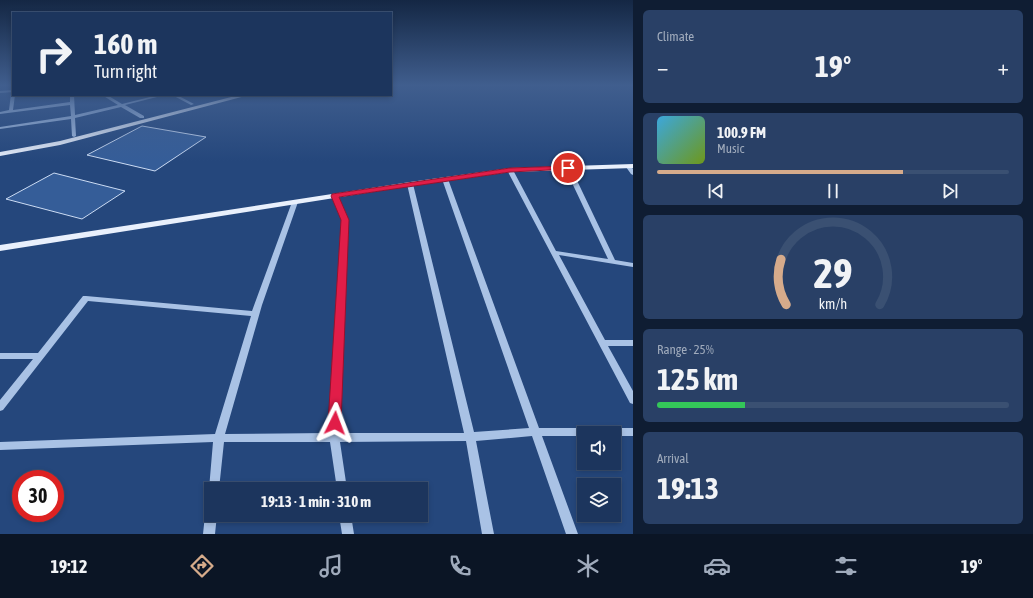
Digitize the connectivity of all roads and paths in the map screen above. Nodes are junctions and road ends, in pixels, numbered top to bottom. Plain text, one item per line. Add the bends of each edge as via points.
1 (18, 111) edge
2 (73, 111) edge
3 (97, 111) edge
4 (131, 111) edge
5 (165, 111) edge
6 (184, 111) edge
7 (11, 112) joint
8 (0, 113) edge
9 (73, 117) junction
10 (142, 117) junction
11 (0, 128) edge
12 (74, 136) junction
13 (0, 151) edge
14 (0, 154) edge
15 (568, 168) junction
16 (632, 169) edge
17 (510, 170) junction
18 (445, 179) junction
19 (410, 184) junction
20 (335, 196) junction
21 (296, 202) junction
22 (0, 248) edge
23 (553, 252) junction
24 (612, 261) junction
25 (633, 265) edge
26 (255, 314) junction
27 (602, 343) junction
28 (633, 344) edge
29 (0, 356) edge
30 (40, 356) junction
31 (633, 400) edge
32 (0, 407) edge
33 (536, 432) junction
34 (633, 432) edge
35 (470, 437) junction
36 (219, 438) junction
37 (334, 438) junction
38 (0, 446) edge
39 (215, 482) edge
40 (341, 482) edge
41 (210, 522) edge
42 (346, 522) edge
43 (209, 534) edge
44 (348, 534) edge
45 (488, 534) edge
46 (572, 534) edge

1 - 7 street
2 - 9 street
3 - 9 street
4 - 10 street
5 - 10 main road
6 - 14 main road via 60,143
7 - 8 street
9 - 11 street
9 - 12 street
10 - 12 main road
12 - 13 main road
15 - 16 main road
15 - 17 main road
15 - 24 street
17 - 18 main road
17 - 23 street
18 - 19 main road
18 - 33 street
19 - 20 main road
19 - 35 street
20 - 21 main road
20 - 37 street via 345,220
21 - 22 main road
21 - 26 street
23 - 24 street
23 - 27 street
24 - 25 street
26 - 30 street via 86,298
26 - 36 street
27 - 28 street
27 - 31 street
29 - 30 street
30 - 32 street
33 - 34 street
33 - 35 street
33 - 46 street
35 - 37 street
35 - 45 street
36 - 37 street
36 - 38 street
36 - 39 street
37 - 40 street
41 - 43 street
42 - 44 street

